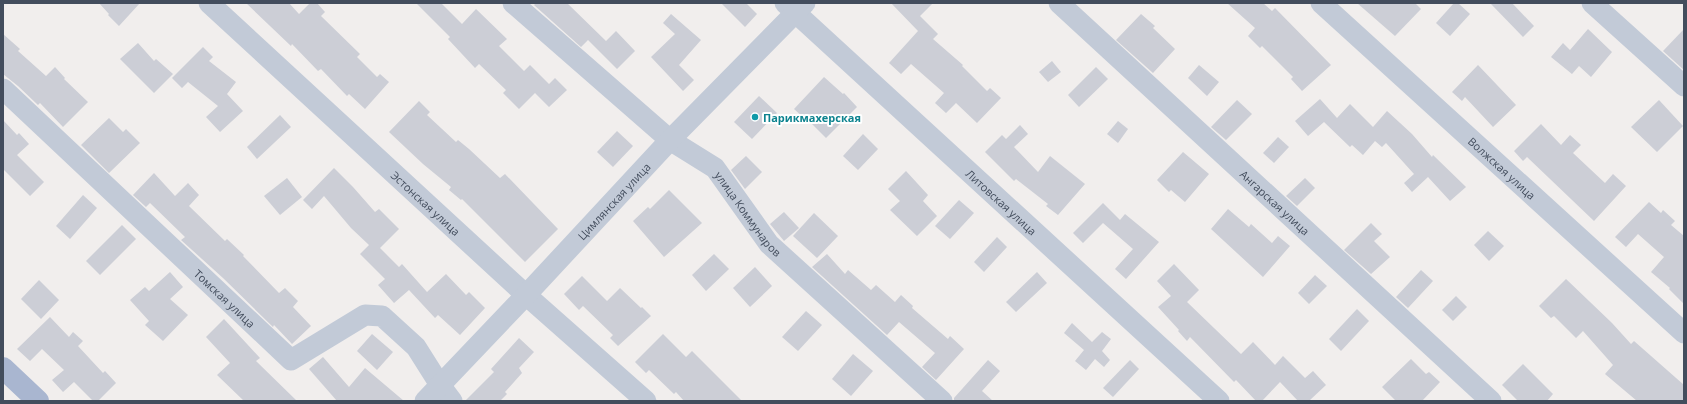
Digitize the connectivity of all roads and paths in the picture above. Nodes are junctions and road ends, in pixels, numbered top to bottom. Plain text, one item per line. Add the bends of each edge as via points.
1 (209, 3) edge
2 (513, 3) edge
3 (1059, 3) edge
4 (1321, 3) edge
5 (1592, 3) edge
6 (795, 6) edge
7 (1684, 86) edge
8 (3, 89) edge
9 (670, 140) junction
10 (526, 295) junction
11 (1684, 333) edge
12 (3, 368) edge
13 (446, 393) edge
14 (38, 401) edge
15 (425, 401) edge
16 (646, 401) edge
17 (942, 401) edge
18 (1219, 401) edge
19 (1491, 401) edge

1 - 10 street, Эстонская улица
2 - 9 street, улица Коммунаров
3 - 19 street, Ангарская улица
4 - 11 street, Волжская улица
5 - 7 street
6 - 9 street, Цимлянская улица
6 - 18 street, Литовская улица
8 - 13 street, Томская улица via 291,360 365,316 382,316 416,347
9 - 10 street, Цимлянская улица
9 - 17 street, улица Коммунаров via 715,168 768,244
10 - 13 street, Цимлянская улица
10 - 16 street, Эстонская улица
12 - 14 main road
13 - 15 street, Цимлянская улица

